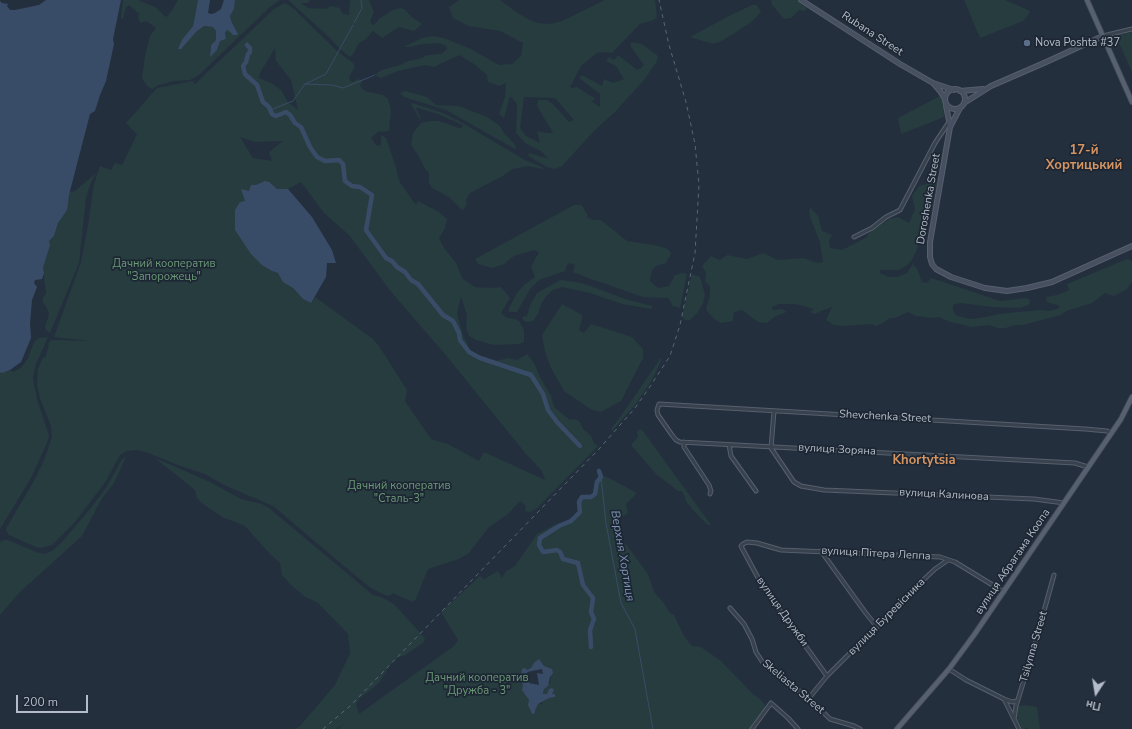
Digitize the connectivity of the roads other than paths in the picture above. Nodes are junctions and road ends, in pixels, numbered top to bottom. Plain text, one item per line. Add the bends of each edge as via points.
1 (801, 0) edge
2 (1087, 0) edge
3 (1132, 29) edge
4 (1103, 36) junction
5 (932, 83) junction
6 (985, 89) junction
7 (954, 90) junction
8 (960, 91) junction
9 (945, 102) junction
10 (1132, 102) edge
11 (964, 103) junction
12 (960, 108) junction
13 (949, 124) junction
14 (854, 237) dead end
15 (1132, 246) edge
16 (1132, 397) edge
17 (774, 411) junction
18 (1111, 433) junction
19 (684, 442) junction
20 (729, 445) junction
21 (771, 446) junction
22 (1088, 467) junction
23 (756, 491) dead end
24 (710, 494) dead end
25 (1064, 503) junction
26 (742, 546) joint
27 (821, 551) junction
28 (948, 559) junction
29 (1054, 575) dead end
30 (1004, 592) junction
31 (730, 608) dead end
32 (877, 627) junction
33 (948, 669) junction
34 (828, 676) junction
35 (809, 698) junction
36 (1004, 699) junction
37 (1018, 701) junction
38 (1014, 719) junction
39 (752, 729) edge
40 (798, 729) edge
41 (860, 729) edge
42 (897, 729) edge
43 (1019, 729) edge

1 - 5 street, Rubana Street
2 - 4 main road
3 - 4 street
4 - 6 street
4 - 10 main road
5 - 7 street, Rubana Street
5 - 9 street, Rubana Street via 940,91
6 - 8 street
6 - 11 street
7 - 8 street
7 - 9 street via 947,94
8 - 11 street via 964,96
9 - 12 street via 952,109
9 - 13 street, Doroshenka Street
11 - 12 street
12 - 13 street, Doroshenka Street
13 - 14 street via 935,143 900,210
13 - 15 street, Doroshenka Street via 929,249 932,264 938,271 985,288 1007,291 1052,282
16 - 18 main road, вулиця Абрагама Коопа
17 - 18 street, Shevchenka Street via 1091,429
17 - 19 street, Shevchenka Street via 659,404 658,416 676,440
17 - 21 street
18 - 22 main road, вулиця Абрагама Коопа
19 - 20 street, вулиця Зоряна
19 - 24 street via 684,447 709,485
20 - 21 street, вулиця Зоряна
20 - 23 street via 731,456
21 - 22 street, вулиця Зоряна via 1075,463
21 - 25 street, вулиця Калинова via 794,482 806,488
22 - 25 main road, вулиця Абрагама Коопа
25 - 30 main road, вулиця Абрагама Коопа
26 - 27 street, вулиця Пітера Леппа via 748,542 779,550
26 - 34 street, вулиця Дружби via 763,587
27 - 28 street, вулиця Пітера Леппа
27 - 32 street
28 - 30 street, вулиця Пітера Леппа
28 - 32 street, вулиця Буревісника via 935,568
29 - 37 street, Tsilynna Street
30 - 33 main road, вулиця Абрагама Коопа
31 - 35 street, Skeliasta Street via 744,624 763,664
32 - 34 street, вулиця Буревісника
33 - 36 street
33 - 42 main road, вулиця Абрагама Коопа
34 - 35 street, вулиця Буревісника
35 - 41 street, Skeliasta Street via 830,719
36 - 37 street
36 - 38 street
37 - 38 street, Tsilynna Street
38 - 43 street
39 - 40 street via 772,703

